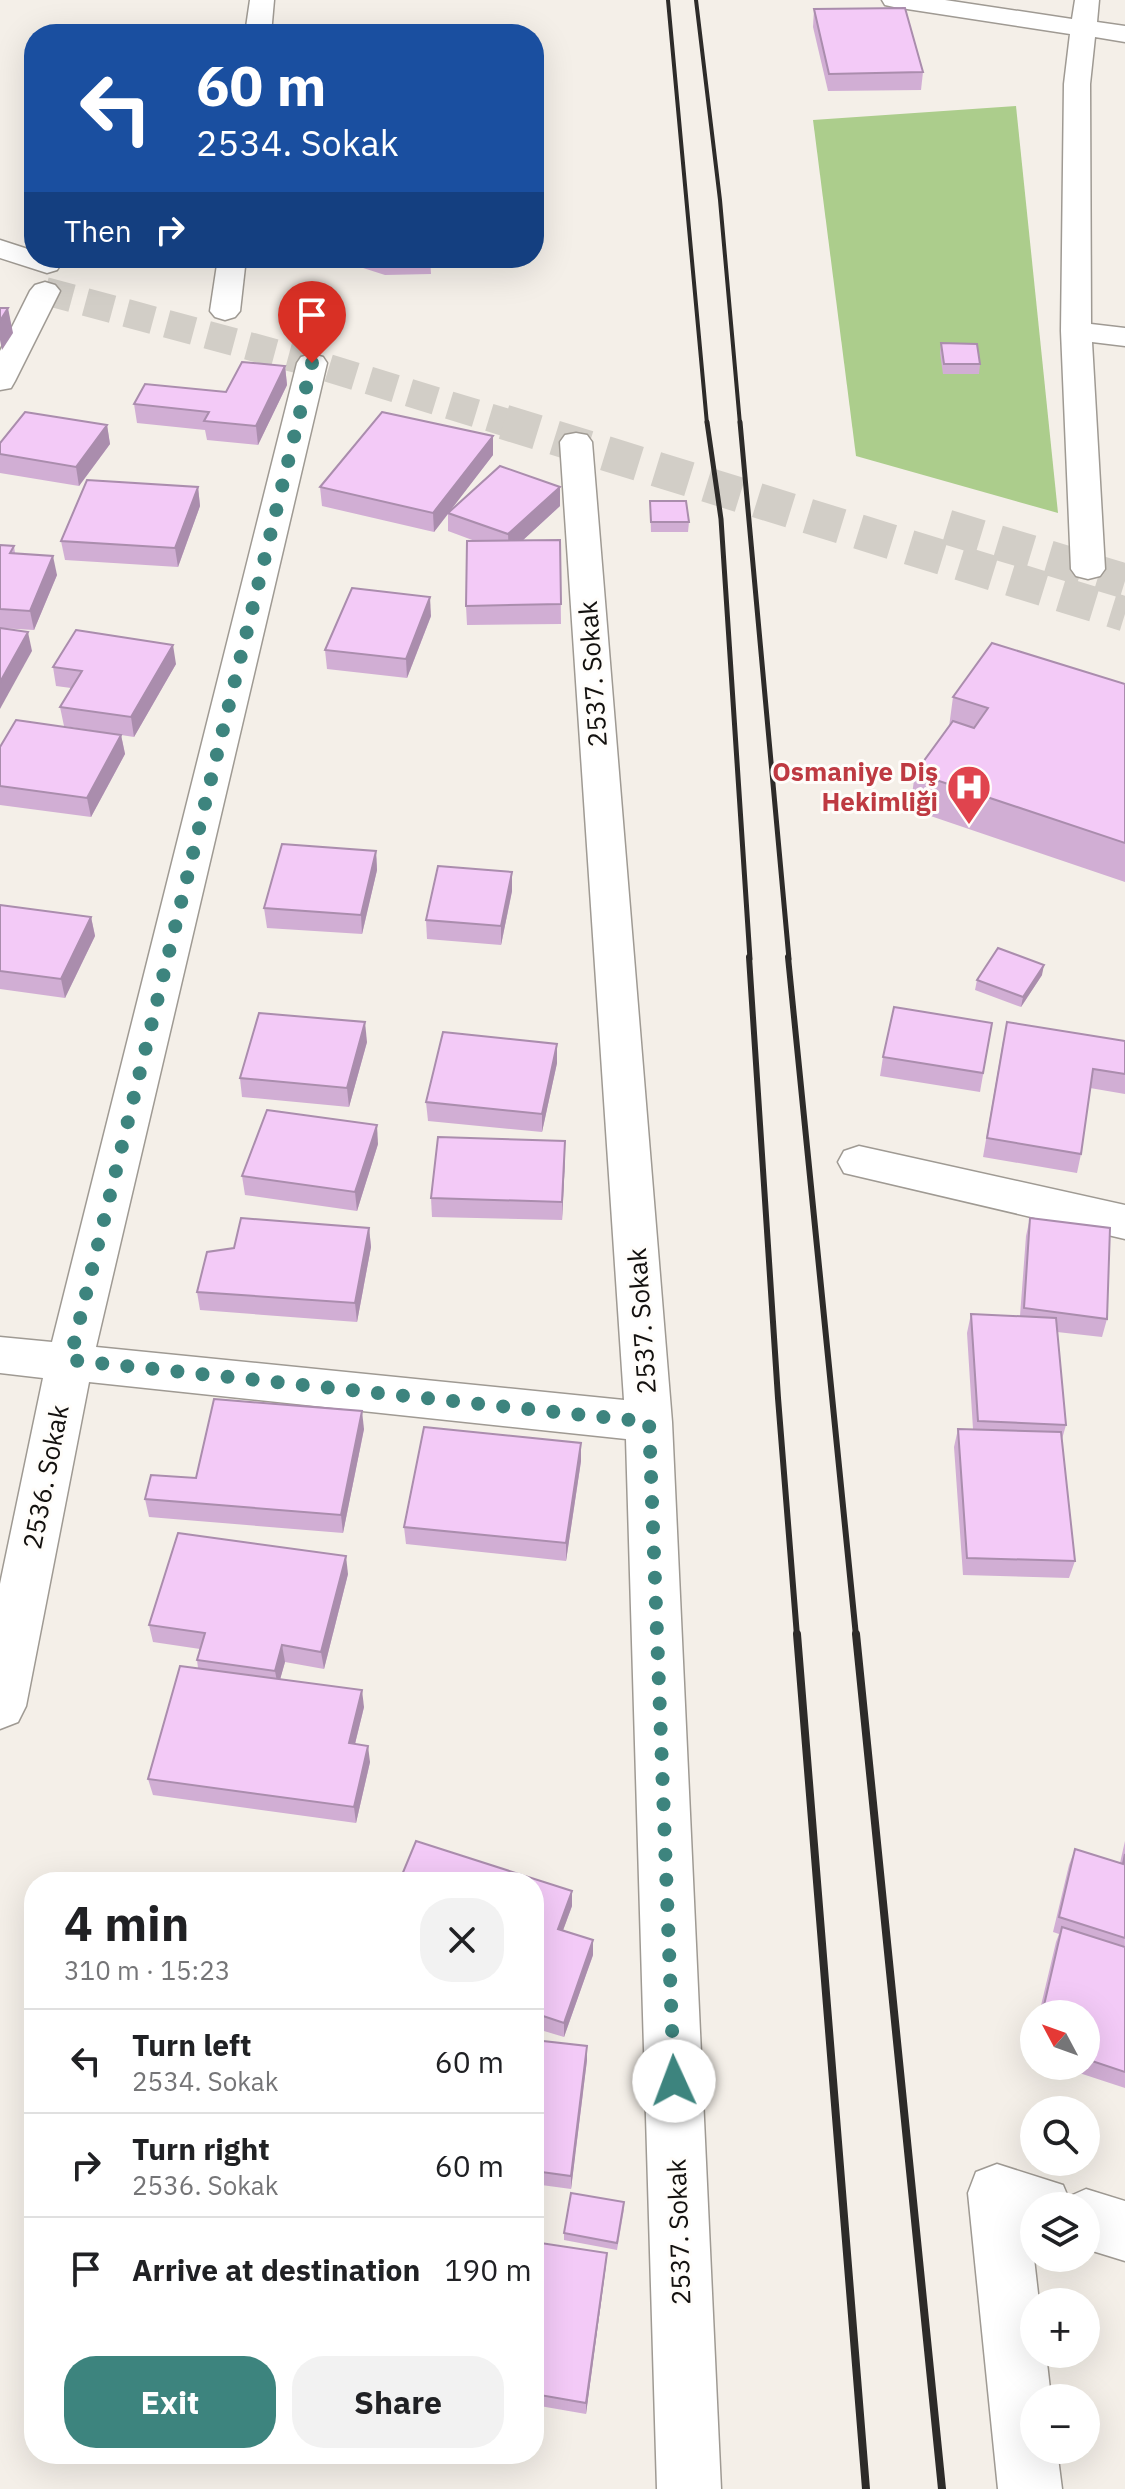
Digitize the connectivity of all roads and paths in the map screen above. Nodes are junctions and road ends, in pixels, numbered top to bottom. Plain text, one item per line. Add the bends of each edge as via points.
1 (262, 0) edge
2 (894, 0) edge
3 (1084, 14) edge
4 (259, 24) edge
5 (1125, 34) edge
6 (0, 249) edge
7 (24, 264) tunnel mouth
8 (31, 268) edge
9 (231, 268) edge
10 (46, 277) junction
11 (0, 278) edge
12 (225, 311) dead end
13 (1076, 331) junction
14 (1125, 337) edge
15 (312, 363) dead end
16 (0, 381) edge
17 (576, 442) dead end
18 (1088, 569) dead end
19 (859, 1162) dead end
20 (1125, 1222) edge
21 (0, 1355) edge
22 (70, 1360) junction
23 (649, 1422) junction
24 (0, 1706) edge
25 (1020, 2200) edge
26 (1100, 2223) edge
27 (1125, 2231) edge
28 (689, 2489) edge
29 (1030, 2489) edge

1 - 4 street
2 - 3 street
3 - 5 street
3 - 13 street via 1077,84
6 - 7 street
8 - 10 street
9 - 12 street
10 - 11 street
10 - 16 street
13 - 14 street
13 - 18 street
15 - 22 street, 2536. Sokak
17 - 23 street, 2537. Sokak
19 - 20 street
21 - 22 street
22 - 23 street
22 - 24 street, 2536. Sokak
23 - 28 street, 2537. Sokak
25 - 29 street via 997,2193
26 - 27 street

